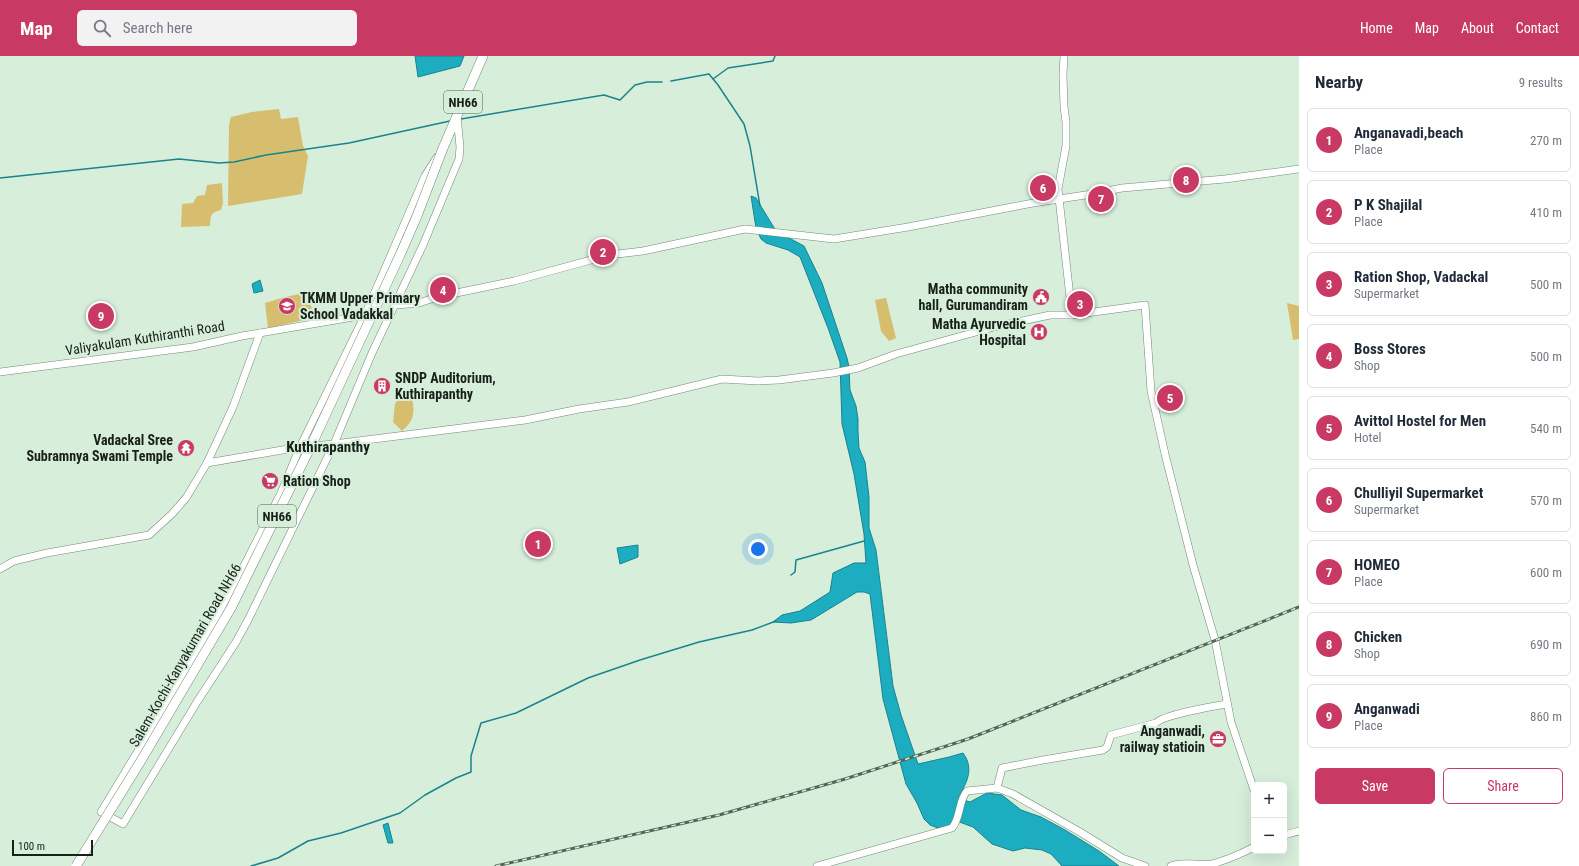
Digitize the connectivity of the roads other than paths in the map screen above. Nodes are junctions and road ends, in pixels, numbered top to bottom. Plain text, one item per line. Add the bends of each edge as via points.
1 (483, 56) edge
2 (1064, 56) edge
3 (457, 116) junction
4 (443, 148) junction
5 (1299, 169) edge
6 (1060, 200) junction
7 (396, 305) junction
8 (365, 315) junction
9 (1072, 315) junction
10 (260, 333) junction
11 (0, 372) edge
12 (334, 444) junction
13 (300, 447) junction
14 (207, 463) junction
15 (0, 569) edge
16 (1227, 704) junction
17 (1251, 782) edge
18 (996, 788) junction
19 (1299, 831) edge
20 (1287, 834) edge
21 (1251, 848) edge
22 (76, 866) edge
23 (817, 866) edge
24 (1145, 866) edge
25 (1171, 866) edge

1 - 3 highway, Salem-Kochi-Kanyakumari Road NH66 / NH66
2 - 6 street via 1066,146 1058,189
3 - 4 highway, Salem-Kochi-Kanyakumari Road NH66 / NH66
3 - 7 street via 459,159
4 - 8 street via 425,176
4 - 22 highway, Salem-Kochi-Kanyakumari Road NH66 / NH66, bridge via 396,262 311,446 231,608
5 - 6 street via 1225,179 1122,188
6 - 7 street via 834,239 745,229 643,251 609,255 514,281 419,303
6 - 9 street
7 - 12 street via 372,353
8 - 10 street, Valiyakulam Kuthiranthi Road
8 - 13 street
9 - 12 street via 1050,315 994,327 896,354 858,368 833,373 779,380 722,379 628,402 525,420
9 - 16 street via 1145,305 1151,390 1193,565 1215,640
10 - 11 street, Valiyakulam Kuthiranthi Road via 193,347
10 - 14 street via 234,407
12 - 13 street
12 - 13 street via 236,642 123,824 101,812 199,648 246,562
13 - 14 street
14 - 15 street via 186,498 149,535 14,561
16 - 17 street
16 - 18 street via 1159,719 1156,723 1111,735 1107,747 1103,750 1002,768
18 - 23 street via 967,791 963,795 956,824 952,828
18 - 24 street via 1037,807 1122,858
19 - 20 street
21 - 25 street via 1212,864 1185,863

